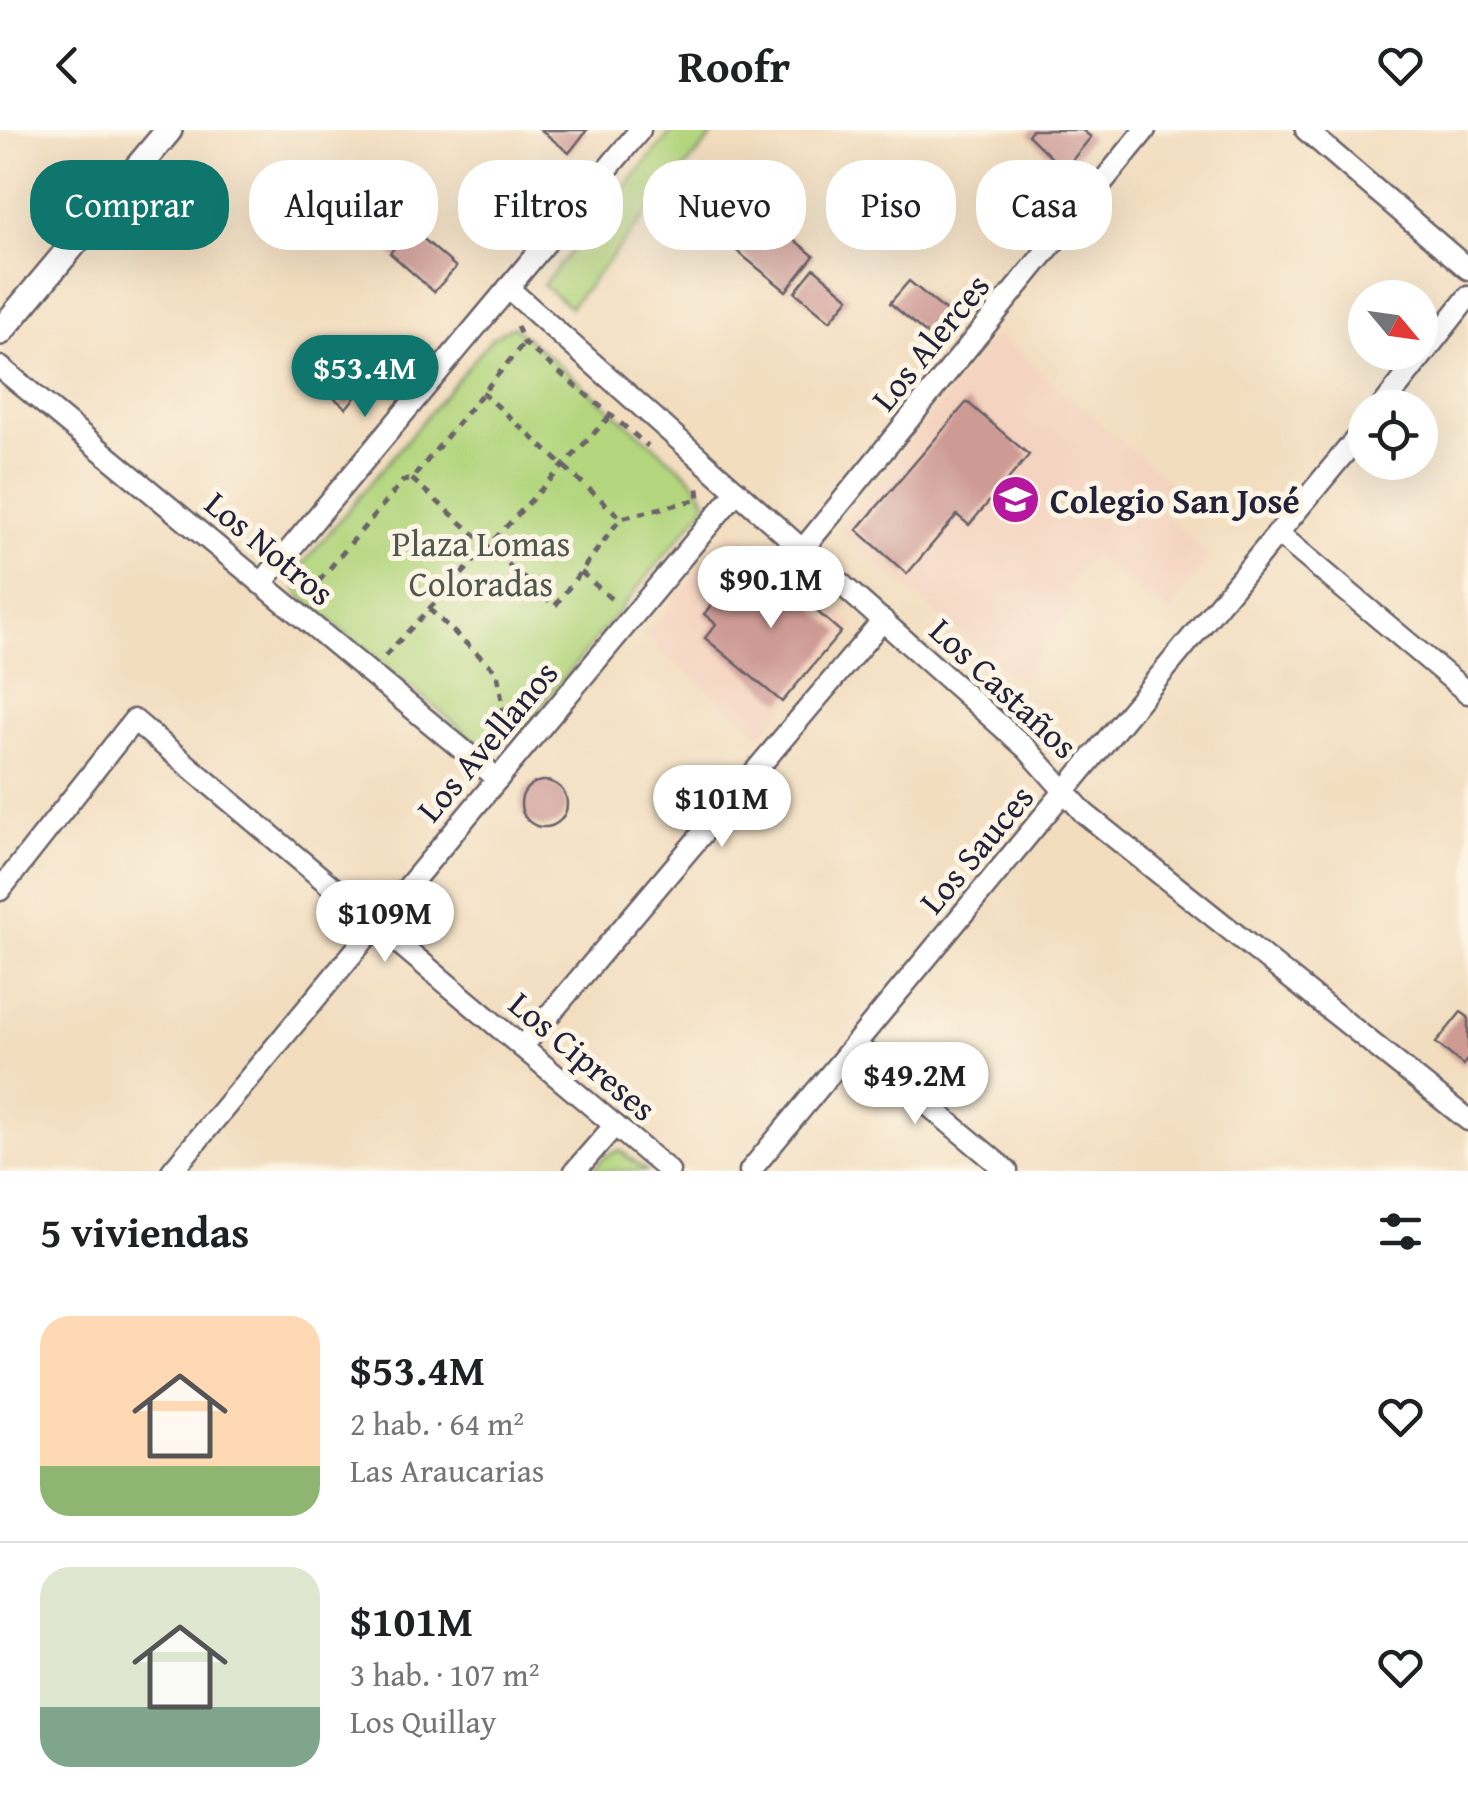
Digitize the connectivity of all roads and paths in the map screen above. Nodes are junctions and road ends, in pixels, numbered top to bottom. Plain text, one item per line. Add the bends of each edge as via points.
1 (169, 130) edge
2 (1145, 130) edge
3 (1306, 130) edge
4 (634, 132) edge
5 (1468, 269) edge
6 (508, 288) junction
7 (1468, 296) edge
8 (0, 332) edge
9 (0, 367) edge
10 (1395, 390) edge
11 (482, 392) junction
12 (611, 415) junction
13 (1348, 450) edge
14 (655, 452) dead end
15 (564, 466) junction
16 (685, 476) dead end
17 (412, 479) junction
18 (737, 491) junction
19 (621, 518) junction
20 (1280, 536) junction
21 (488, 546) junction
22 (803, 549) junction
23 (580, 572) junction
24 (261, 584) junction
25 (429, 609) junction
26 (294, 611) junction
27 (633, 617) junction
28 (883, 620) junction
29 (369, 673) junction
30 (1468, 693) edge
31 (512, 762) junction
32 (498, 779) junction
33 (1066, 792) junction
34 (0, 890) edge
35 (377, 925) junction
36 (856, 1044) junction
37 (522, 1047) junction
38 (1468, 1120) edge
39 (615, 1125) junction
40 (172, 1171) edge
41 (575, 1171) edge
42 (670, 1171) edge
43 (750, 1171) edge
44 (1007, 1171) edge

1 - 8 street
2 - 22 street, Los Alerces
3 - 5 street
4 - 6 street
6 - 18 street, Los Castaños
6 - 24 street
7 - 10 street
9 - 24 street, Los Notros
11 - 12 path via 524,343
11 - 15 path
11 - 17 path
12 - 14 path
12 - 15 path
13 - 20 street, Los Sauces
15 - 19 path
15 - 21 path
16 - 19 path via 700,489 699,500
17 - 21 path
17 - 26 path via 403,481
18 - 22 street, Los Castaños
18 - 27 street, Los Avellanos
19 - 23 path
20 - 30 street
20 - 33 street, Los Sauces
21 - 23 path via 556,606
21 - 25 path
22 - 28 street, Los Castaños
23 - 27 path
24 - 26 street, Los Notros
25 - 29 path
25 - 31 path via 497,672
26 - 29 street, Los Notros
27 - 31 street, Los Avellanos
28 - 33 street, Los Castaños via 1028,749
28 - 37 street
29 - 32 street, Los Notros
31 - 32 street, Los Avellanos
32 - 35 street, Los Avellanos
33 - 36 street, Los Sauces
33 - 38 street, Los Castaños
34 - 35 street, Los Cipreses via 134,720
35 - 37 street, Los Cipreses
35 - 40 street, Los Avellanos
36 - 43 street, Los Sauces
36 - 44 street
37 - 39 street, Los Cipreses
39 - 41 street
39 - 42 street, Los Cipreses

